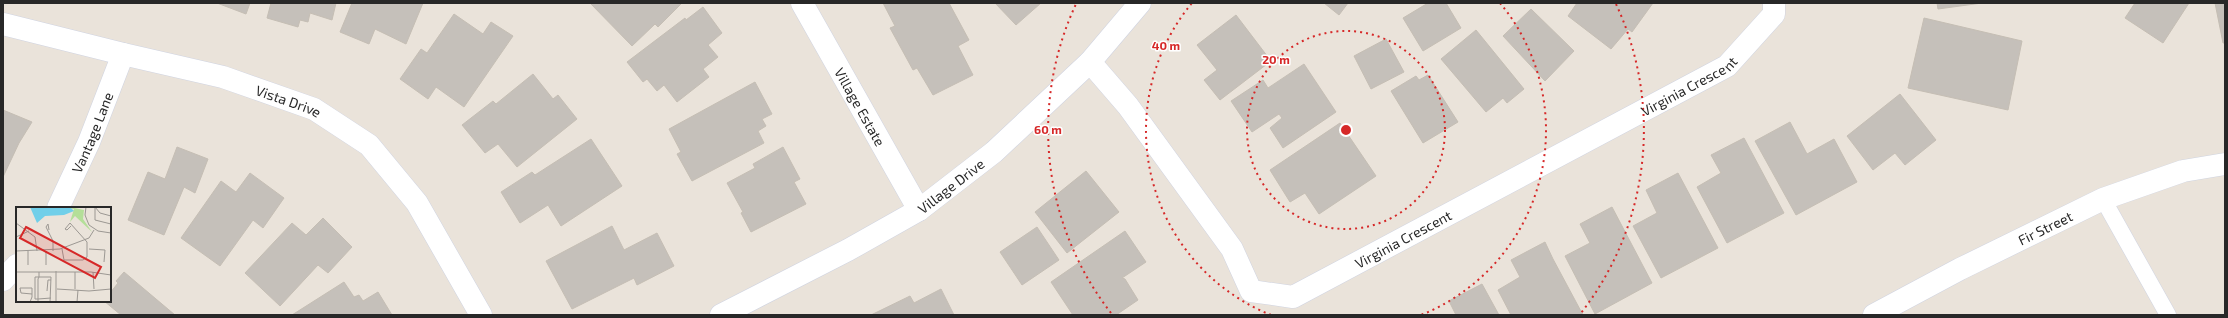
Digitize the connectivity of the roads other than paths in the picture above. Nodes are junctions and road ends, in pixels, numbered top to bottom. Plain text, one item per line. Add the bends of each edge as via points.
1 (802, 3) edge
2 (1140, 3) edge
3 (1774, 3) edge
4 (3, 24) edge
5 (123, 54) junction
6 (1090, 62) junction
7 (2225, 164) edge
8 (2103, 199) junction
9 (58, 207) edge
10 (919, 210) junction
11 (16, 265) edge
12 (3, 280) edge
13 (750, 308) edge
14 (481, 315) edge
15 (722, 315) edge
16 (1874, 315) edge
17 (2168, 315) edge

1 - 10 street, Village Estate
2 - 6 street, Village Drive
3 - 6 street, Virginia Crescent via 1774,14 1727,66 1293,297 1252,291 1232,249 1128,106
4 - 5 street, Vista Drive
5 - 9 street, Vantage Lane via 89,142
5 - 14 street, Vista Drive via 223,77 307,107 369,145 417,203
6 - 10 street, Village Drive via 994,152
7 - 8 street, Fir Street via 2183,171
8 - 16 street, Fir Street via 1960,269
8 - 17 lane
10 - 13 street, Village Drive
11 - 12 street
13 - 15 street, Village Drive

